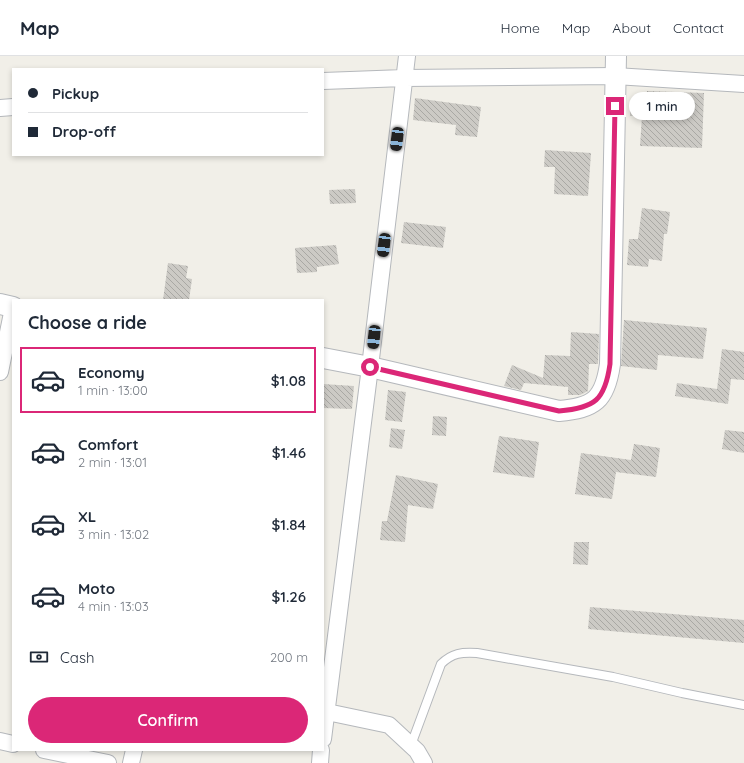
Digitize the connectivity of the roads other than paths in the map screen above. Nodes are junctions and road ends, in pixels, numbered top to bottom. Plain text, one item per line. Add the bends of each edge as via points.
1 (407, 56) edge
2 (616, 56) edge
3 (615, 76) junction
4 (404, 78) junction
5 (324, 81) edge
6 (744, 84) edge
7 (12, 107) edge
8 (0, 108) edge
9 (0, 304) edge
10 (12, 308) edge
11 (12, 313) edge
12 (324, 358) edge
13 (370, 367) junction
14 (0, 372) edge
15 (744, 705) edge
16 (327, 712) junction
17 (324, 732) edge
18 (0, 741) edge
19 (12, 744) edge
20 (411, 745) junction
21 (49, 751) edge
22 (134, 751) edge
23 (321, 751) edge
24 (108, 763) edge
25 (131, 763) edge
26 (320, 763) edge
27 (424, 763) edge

1 - 4 street
2 - 3 street
3 - 4 street
3 - 6 street
3 - 13 street via 610,364 607,384 598,400 580,409 559,411
4 - 5 street
4 - 13 street
7 - 8 street
9 - 10 street
11 - 14 street
12 - 13 street
13 - 16 street
15 - 20 lane via 696,697 613,677 462,652 449,656 441,664
16 - 17 street
16 - 20 street via 389,725
18 - 19 street
20 - 27 street
21 - 24 street
22 - 25 street
23 - 26 street

